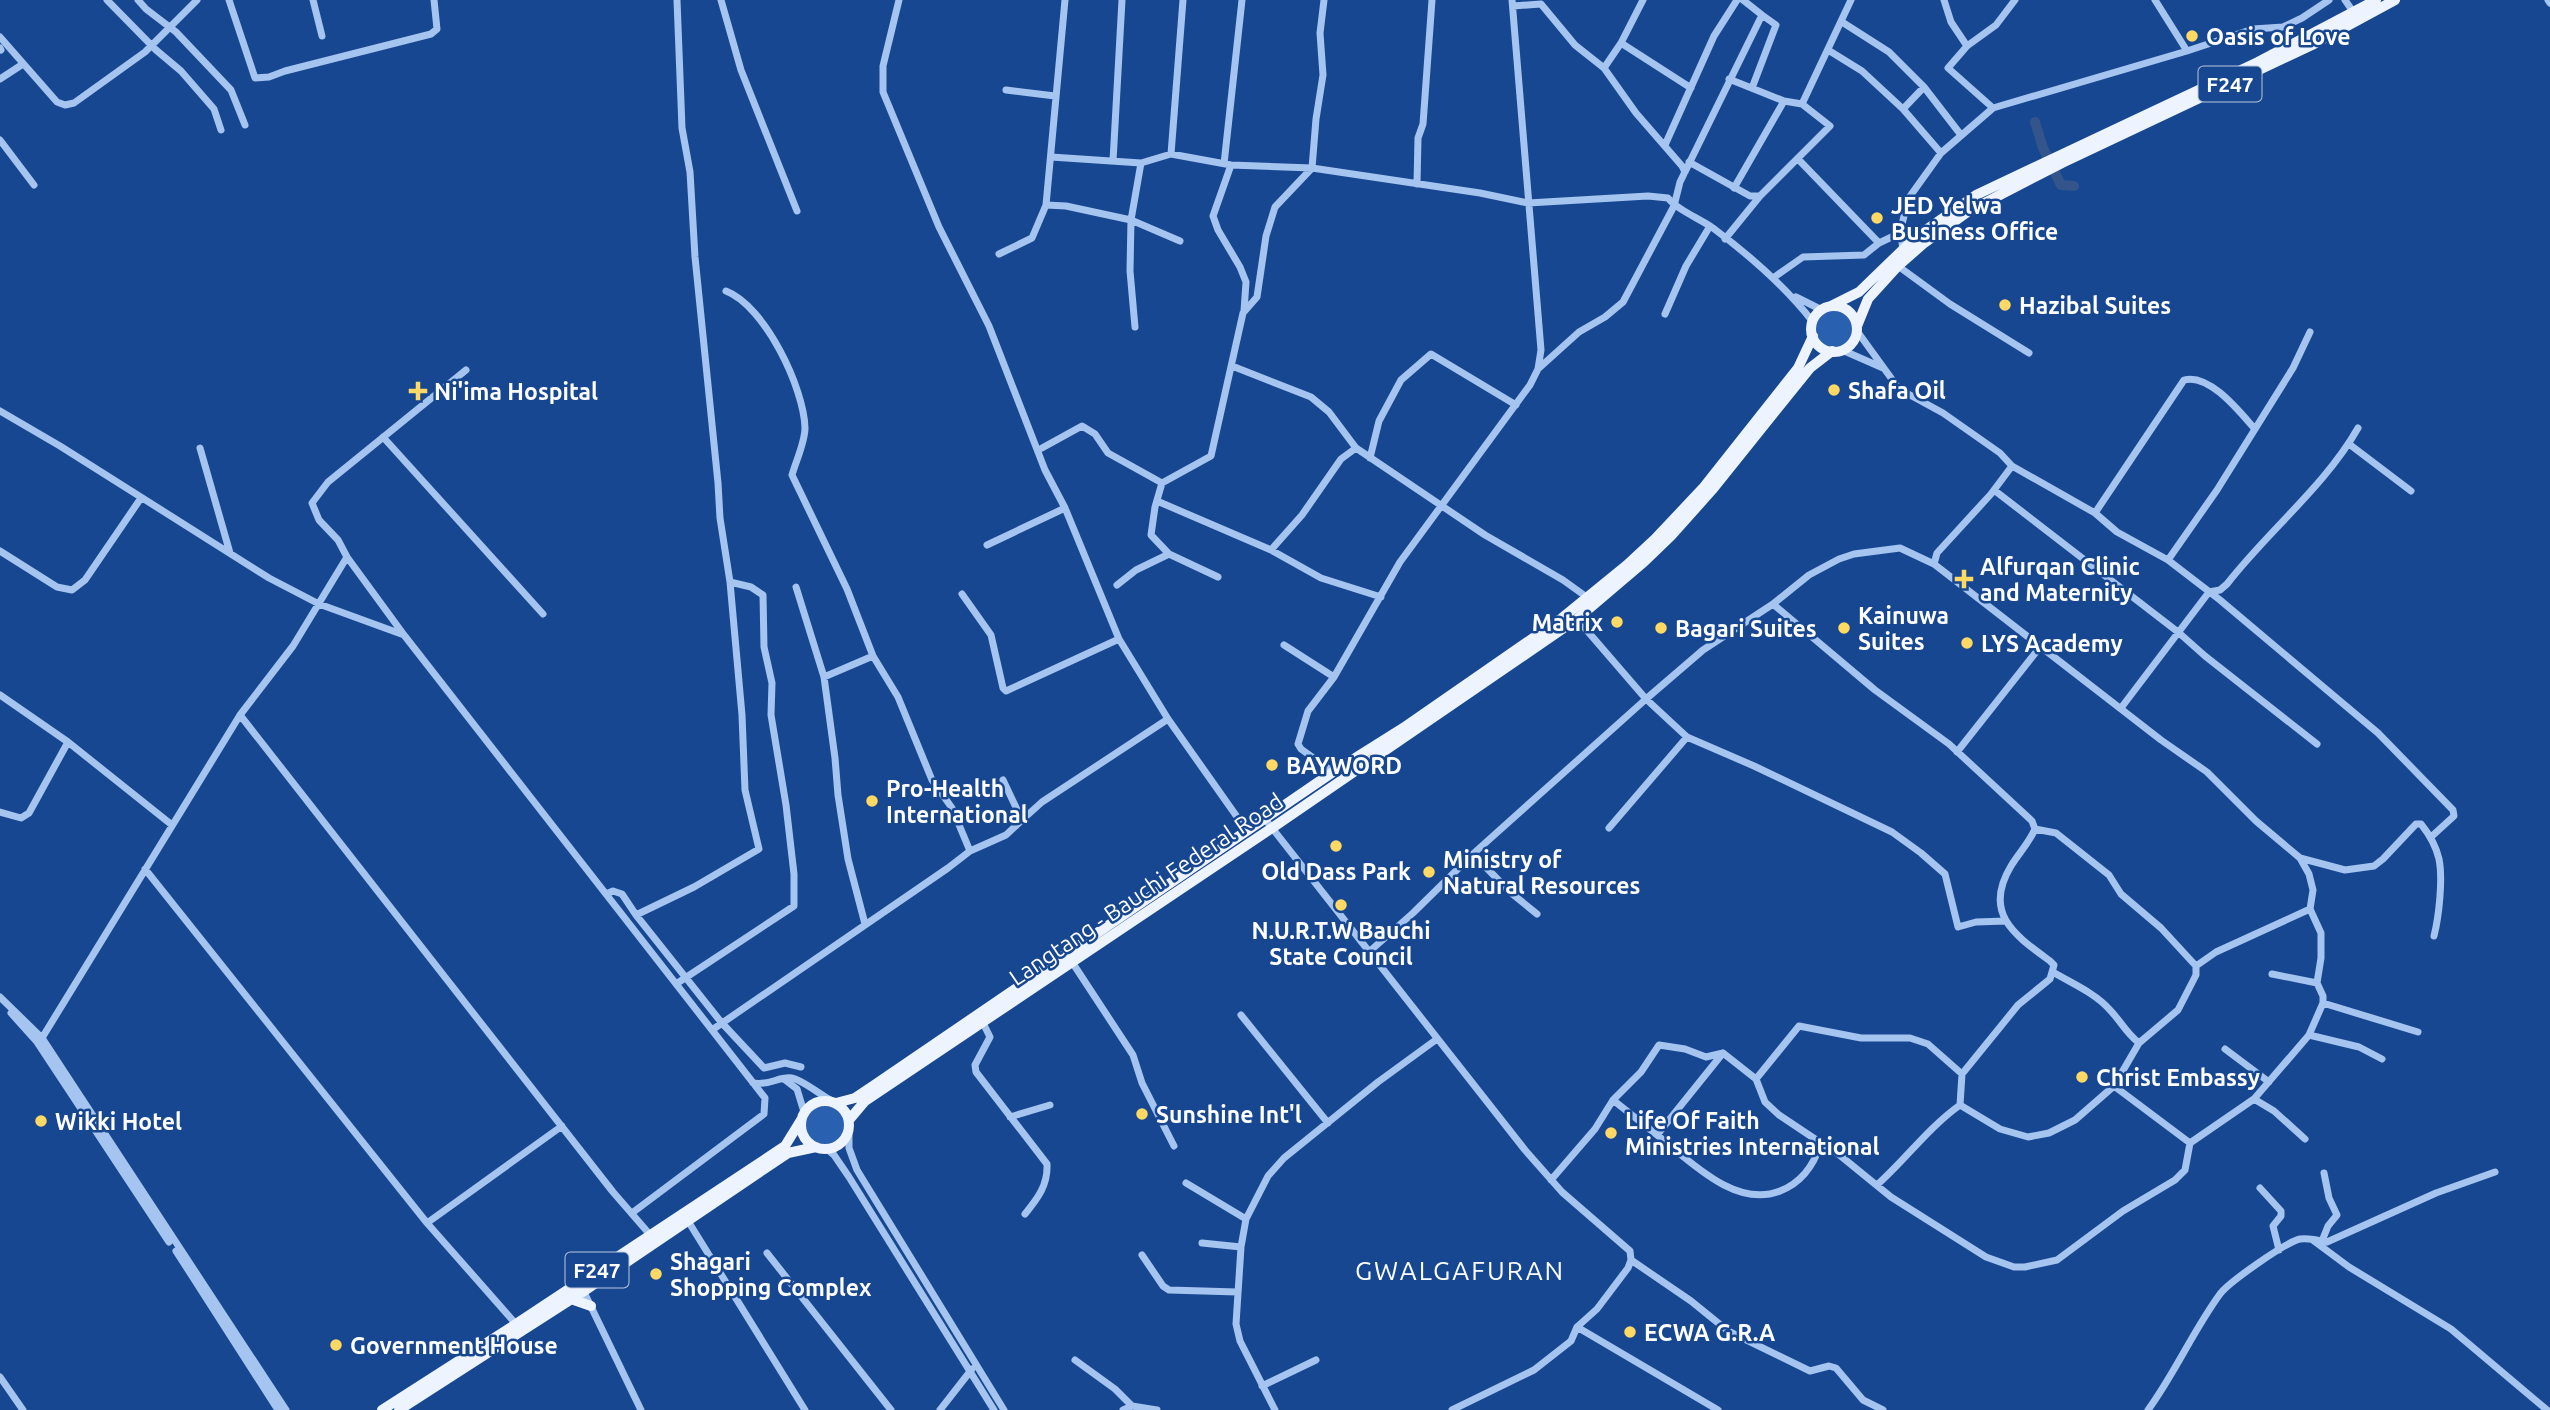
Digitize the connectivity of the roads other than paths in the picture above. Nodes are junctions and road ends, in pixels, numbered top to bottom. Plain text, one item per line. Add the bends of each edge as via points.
1 (107, 0) edge
2 (138, 0) edge
3 (197, 0) edge
4 (229, 0) edge
5 (313, 0) edge
6 (434, 0) edge
7 (677, 0) edge
8 (721, 0) edge
9 (899, 0) edge
10 (1065, 0) edge
11 (1122, 0) edge
12 (1183, 0) edge
13 (1242, 0) edge
14 (1324, 0) edge
15 (1432, 0) edge
16 (1643, 0) edge
17 (1737, 0) edge
18 (1743, 0) edge
19 (1851, 0) edge
20 (1944, 0) edge
21 (2015, 0) edge
22 (2155, 0) edge
23 (2329, 0) edge
24 (2345, 0) edge
25 (2376, 0) edge
26 (2395, 0) edge
27 (1512, 2) edge
28 (2354, 13) junction
29 (1762, 15) junction
30 (1842, 22) junction
31 (169, 27) junction
32 (322, 36) dead end
33 (0, 37) edge
34 (1621, 43) junction
35 (150, 44) junction
36 (1967, 46) junction
37 (1828, 50) junction
38 (2187, 51) junction
39 (23, 64) junction
40 (1604, 68) junction
41 (0, 79) edge
42 (1729, 79) junction
43 (1924, 87) junction
44 (1691, 88) junction
45 (1752, 88) junction
46 (1006, 90) dead end
47 (1055, 96) junction
48 (1784, 101) junction
49 (1802, 104) junction
50 (1993, 108) junction
51 (1903, 109) junction
52 (246, 125) dead end
53 (222, 130) dead end
54 (1961, 135) junction
55 (0, 140) edge
56 (1665, 145) junction
57 (1941, 153) junction
58 (1171, 154) junction
59 (1052, 157) junction
60 (1798, 159) junction
61 (2060, 159) junction
62 (1113, 161) junction
63 (1689, 162) junction
64 (1141, 163) junction
65 (1227, 165) junction
66 (2045, 166) junction
67 (1312, 168) junction
68 (1685, 173) junction
69 (1417, 184) junction
70 (34, 185) dead end
71 (1734, 188) junction
72 (1760, 196) junction
73 (1528, 203) junction
74 (1046, 205) junction
75 (1674, 205) junction
76 (797, 211) dead end
77 (1131, 220) junction
78 (1710, 226) junction
79 (1900, 233) junction
80 (1726, 239) junction
81 (1180, 241) dead end
82 (1879, 243) junction
83 (1903, 248) junction
84 (999, 254) dead end
85 (1898, 266) junction
86 (1773, 278) junction
87 (726, 291) dead end
88 (1793, 295) junction
89 (1827, 308) junction
90 (1244, 313) junction
91 (1665, 314) dead end
92 (1813, 321) junction
93 (1135, 327) dead end
94 (1857, 329) junction
95 (2310, 332) dead end
96 (1813, 337) junction
97 (1837, 351) junction
98 (2029, 353) dead end
99 (1232, 366) junction
100 (1538, 369) junction
101 (1884, 369) junction
102 (466, 370) dead end
103 (1516, 405) junction
104 (0, 411) edge
105 (2254, 428) junction
106 (2358, 428) dead end
107 (383, 437) junction
108 (2349, 444) junction
109 (200, 448) dead end
110 (1042, 448) dead end
111 (1356, 448) junction
112 (1370, 458) junction
113 (2011, 466) junction
114 (1162, 483) junction
115 (1994, 490) junction
116 (2411, 491) dead end
117 (141, 498) junction
118 (1157, 501) junction
119 (1442, 506) junction
120 (1065, 508) junction
121 (2095, 513) junction
122 (987, 545) dead end
123 (1271, 550) junction
124 (0, 551) edge
125 (230, 553) junction
126 (1168, 554) junction
127 (347, 557) junction
128 (2168, 560) junction
129 (1934, 564) junction
130 (1218, 577) dead end
131 (730, 582) junction
132 (1116, 585) dead end
133 (796, 587) dead end
134 (2210, 592) junction
135 (962, 594) dead end
136 (1381, 597) junction
137 (1588, 598) junction
138 (319, 604) junction
139 (1773, 604) junction
140 (542, 614) dead end
141 (1577, 619) junction
142 (2178, 632) junction
143 (404, 635) junction
144 (1119, 639) junction
145 (1284, 645) dead end
146 (2040, 647) junction
147 (873, 656) junction
148 (824, 677) junction
149 (1334, 677) junction
150 (0, 695) edge
151 (1646, 699) junction
152 (2121, 708) junction
153 (240, 715) junction
154 (1168, 719) junction
155 (1687, 737) junction
156 (68, 742) junction
157 (2317, 744) dead end
158 (1956, 752) junction
159 (1333, 772) junction
160 (1003, 780) dead end
161 (0, 811) edge
162 (1265, 819) junction
163 (1022, 820) junction
164 (172, 825) junction
165 (1272, 828) junction
166 (1609, 828) dead end
167 (2035, 829) junction
168 (1247, 831) junction
169 (2431, 837) junction
170 (970, 851) junction
171 (1473, 853) junction
172 (2300, 858) junction
173 (145, 869) junction
174 (606, 894) junction
175 (2310, 909) junction
176 (1537, 914) dead end
177 (636, 915) junction
178 (2006, 921) junction
179 (865, 924) junction
180 (2434, 936) dead end
181 (1370, 951) junction
182 (1072, 962) junction
183 (2196, 965) junction
184 (2053, 972) junction
185 (2272, 974) dead end
186 (686, 976) junction
187 (2317, 983) junction
188 (676, 984) junction
189 (0, 997) edge
190 (0, 1003) edge
191 (2323, 1003) junction
192 (1241, 1014) dead end
193 (982, 1021) junction
194 (720, 1022) junction
195 (712, 1030) junction
196 (2418, 1031) dead end
197 (2309, 1035) junction
198 (1437, 1039) junction
199 (40, 1040) junction
200 (2139, 1043) junction
201 (2225, 1049) dead end
202 (1723, 1053) junction
203 (2382, 1059) dead end
204 (801, 1067) dead end
205 (1962, 1074) junction
206 (783, 1079) junction
207 (1756, 1079) junction
208 (2269, 1082) junction
209 (752, 1083) junction
210 (2114, 1086) junction
211 (2254, 1099) junction
212 (1613, 1100) junction
213 (834, 1102) junction
214 (1050, 1105) dead end
215 (1960, 1105) junction
216 (803, 1116) junction
217 (1010, 1117) junction
218 (1328, 1123) junction
219 (849, 1125) junction
220 (562, 1126) junction
221 (1657, 1135) junction
222 (2305, 1139) dead end
223 (1821, 1143) junction
224 (2190, 1143) junction
225 (1174, 1146) dead end
226 (816, 1147) junction
227 (827, 1149) junction
228 (2495, 1172) dead end
229 (2324, 1173) dead end
230 (1551, 1180) junction
231 (1186, 1183) dead end
232 (1877, 1185) junction
233 (2260, 1188) dead end
234 (632, 1213) junction
235 (1025, 1214) dead end
236 (1246, 1219) junction
237 (688, 1221) junction
238 (427, 1223) junction
239 (653, 1238) junction
240 (2311, 1239) junction
241 (2322, 1241) junction
242 (1202, 1243) dead end
243 (1241, 1247) junction
244 (2279, 1250) junction
245 (767, 1253) dead end
246 (1142, 1255) dead end
247 (1632, 1260) junction
248 (581, 1287) junction
249 (1237, 1292) junction
250 (571, 1299) junction
251 (591, 1306) junction
252 (516, 1324) junction
253 (1577, 1327) junction
254 (1075, 1360) dead end
255 (1316, 1360) dead end
256 (978, 1366) junction
257 (970, 1370) junction
258 (0, 1377) edge
259 (1262, 1386) junction
260 (1132, 1406) junction
261 (23, 1410) edge
262 (278, 1410) edge
263 (286, 1410) edge
264 (382, 1410) edge
265 (399, 1410) edge
266 (641, 1410) edge
267 (805, 1410) edge
268 (891, 1410) edge
269 (940, 1410) edge
270 (994, 1410) edge
271 (1004, 1410) edge
272 (1123, 1410) edge
273 (1157, 1410) edge
274 (1275, 1410) edge
275 (1451, 1410) edge
276 (1718, 1410) edge
277 (1883, 1410) edge
278 (2148, 1410) edge
279 (2547, 1410) edge

1 - 35 street
2 - 31 street
3 - 31 street
4 - 6 street via 255,78 431,34 437,29
5 - 32 street
7 - 131 street via 682,128
8 - 76 street via 741,70
9 - 120 street via 883,66 883,92
10 - 47 street
11 - 62 street
12 - 58 street
13 - 65 street
14 - 67 street via 1320,33 1323,75
15 - 69 street
16 - 34 street
17 - 44 street via 1714,36
18 - 29 street
19 - 30 street
20 - 36 street via 1951,22
21 - 36 street via 1996,25
22 - 38 street
23 - 38 street via 2283,27 2253,29
24 - 28 street
25 - 28 main road, F247
26 - 61 main road, F247 via 2312,45
27 - 40 street via 1541,4 1575,45
27 - 73 street
28 - 61 main road, F247
29 - 42 street
29 - 45 street via 1776,25
30 - 37 street
30 - 43 street via 1889,52
31 - 35 street
31 - 52 street via 231,90
33 - 39 street
34 - 40 street
34 - 44 street
35 - 39 street via 136,59 65,105
35 - 53 street via 214,108
36 - 50 street via 1948,68
37 - 49 street
37 - 51 street via 1862,71
38 - 50 street
39 - 41 street
40 - 56 street
42 - 45 street
42 - 63 street
43 - 51 street
43 - 54 street
44 - 56 street
45 - 48 street
46 - 47 street
47 - 59 street
48 - 49 street
48 - 71 street
49 - 60 street via 1830,126
50 - 54 street
51 - 57 street
54 - 57 street
55 - 70 street
56 - 68 street
57 - 79 street via 1908,199
58 - 64 street
58 - 65 street
59 - 62 street
59 - 74 street
60 - 72 street
60 - 82 street
61 - 66 main road, F247
62 - 64 street
63 - 68 street
63 - 71 street
64 - 77 street
65 - 67 street
65 - 90 street via 1213,216 1246,282
66 - 83 main road, F247 via 1963,203
66 - 85 main road, F247 via 1969,211
67 - 69 street
67 - 90 street via 1275,208 1257,297
68 - 75 street
69 - 73 street
71 - 72 street
72 - 80 street
73 - 75 street via 1648,196 1668,198
73 - 100 street via 1541,350
74 - 77 street
74 - 84 street via 1032,238
75 - 78 street
75 - 100 street via 1623,302 1579,331
77 - 81 street
77 - 93 street
78 - 80 street
78 - 91 street
79 - 82 street
79 - 83 street
80 - 86 street
82 - 86 street via 1864,255 1802,257
83 - 89 main road, F247 via 1859,292
85 - 94 main road, F247 via 1868,299
85 - 98 street
86 - 88 street
87 - 147 street via 754,312 774,336 795,383 805,429 792,475 847,589
88 - 89 street
88 - 92 street
89 - 92 main road, F247
89 - 94 main road via 1841,307 1850,313
90 - 99 street
92 - 96 main road
94 - 97 main road, F247 via 1853,341
94 - 101 street
95 - 105 street
96 - 97 main road via 1822,348
96 - 137 main road, Langtang - Bauchi Federal Road via 1798,368 1703,488 1655,539
97 - 101 street
97 - 141 main road, Langtang - Bauchi Federal Road / F247 via 1810,369 1671,536
99 - 111 street via 1311,397 1329,412
99 - 114 street via 1211,456
100 - 103 street
101 - 113 street via 1899,389 1954,421
102 - 107 street
103 - 112 street via 1431,354 1401,380 1379,421
103 - 119 street
104 - 117 street
105 - 121 street via 2210,385 2185,380
105 - 128 street
106 - 108 street
107 - 127 street via 328,482 312,502 319,520
107 - 140 street
108 - 116 street
108 - 134 street via 2227,584
109 - 125 street
110 - 114 street via 1082,426 1095,434 1108,453
111 - 112 street
111 - 123 street via 1341,459
112 - 119 street
113 - 115 street
113 - 121 street
114 - 118 street
115 - 129 street via 1937,553
115 - 142 street
117 - 124 street via 79,588 57,587
117 - 125 street
118 - 123 street
118 - 126 street via 1151,535
119 - 136 street via 1400,562
119 - 137 street
120 - 122 street
120 - 144 street
121 - 128 street via 2117,532
123 - 136 street via 1321,578
125 - 138 street
126 - 130 street
126 - 132 street
127 - 138 street
127 - 143 street
128 - 134 street
129 - 139 street via 1900,548 1854,554 1809,575
129 - 146 street
131 - 177 street via 745,790 759,849
131 - 186 street via 763,595 764,647 772,683 771,715 786,805 794,906
133 - 148 street
134 - 142 street
134 - 169 street via 2378,733 2451,806 2454,816
135 - 144 street via 991,635 1006,691
136 - 149 street
137 - 159 main road, Langtang - Bauchi Federal Road
138 - 143 street
138 - 153 street
139 - 151 street via 1703,650
139 - 158 street
141 - 151 street
141 - 165 main road, Langtang - Bauchi Federal Road / F247
142 - 152 street
142 - 157 street
143 - 174 street
144 - 154 street
145 - 149 street
146 - 152 street
146 - 158 street
147 - 148 street
147 - 170 street via 898,697 932,780 952,808
148 - 179 street via 844,833
149 - 159 street via 1308,711 1298,744
150 - 156 street
151 - 155 street
151 - 171 street
152 - 172 street via 2207,772
153 - 164 street
153 - 220 street
154 - 163 street
154 - 168 street
155 - 166 street
155 - 178 street via 1892,832 1945,874 1958,927
156 - 161 street via 29,813 21,818
156 - 164 street
158 - 167 street via 2032,821
159 - 162 main road, Langtang - Bauchi Federal Road
160 - 163 street
162 - 165 street
162 - 168 main road, Langtang - Bauchi Federal Road
163 - 170 street via 1006,835
164 - 173 street
165 - 181 street
165 - 182 main road, Langtang - Bauchi Federal Road / F247
167 - 178 street via 2002,887
167 - 183 street via 2056,834 2109,875 2121,894
168 - 213 main road, Langtang - Bauchi Federal Road via 855,1098
169 - 172 street via 2419,823 2374,866 2352,870
169 - 180 street via 2439,859
170 - 179 street
171 - 176 street
171 - 181 street
172 - 175 street via 2313,890
173 - 199 street
173 - 238 street
174 - 177 street via 622,894
174 - 188 street
175 - 183 street
175 - 187 street via 2321,933
177 - 186 street
178 - 184 street via 2020,939 2054,965
179 - 194 street
181 - 198 street
182 - 193 main road, Langtang - Bauchi Federal Road / F247
182 - 225 street via 1133,1055
183 - 200 street via 2196,975 2178,1010
184 - 200 street via 2099,1000
184 - 205 street via 2014,1010
185 - 187 street
186 - 188 street
186 - 194 street
187 - 191 street
188 - 195 street
189 - 199 street
190 - 199 street
191 - 196 street
191 - 197 street
192 - 218 street
193 - 217 street via 990,1037 975,1065 976,1072
193 - 219 main road, Langtang - Bauchi Federal Road / F247 via 865,1101
194 - 195 street
194 - 204 street via 764,1068 785,1063
195 - 209 street
197 - 203 street via 2359,1047
197 - 208 street
198 - 218 street
198 - 230 street
199 - 262 street
199 - 263 street
200 - 210 street
201 - 208 street
202 - 207 street
202 - 212 street via 1706,1057 1659,1045 1641,1072
202 - 221 street
205 - 207 street via 1928,1044 1910,1038 1861,1038 1799,1026
205 - 215 street
206 - 209 street via 766,1085
206 - 213 street via 795,1078
206 - 216 street via 797,1089
207 - 223 street via 1765,1102
208 - 211 street
209 - 234 street via 765,1098 764,1114
210 - 215 street via 2075,1120 2028,1137 2000,1129
210 - 224 street
211 - 222 street
211 - 224 street
212 - 221 street
212 - 230 street via 1595,1129
213 - 216 main road via 816,1102
213 - 219 main road via 847,1113
214 - 217 street
215 - 232 street via 1936,1123
216 - 226 main road via 802,1133
216 - 239 main road, F247 via 785,1146
217 - 235 street via 1047,1164 1040,1196
218 - 236 street via 1276,1166
219 - 227 main road, F247 via 841,1143
219 - 256 street via 849,1148 857,1170
220 - 234 street
220 - 238 street
221 - 223 street via 1714,1179 1760,1196 1795,1185
223 - 232 street
224 - 232 street via 2185,1170 2175,1181 2123,1211 2057,1260 2025,1267 1986,1257
226 - 227 main road, F247
226 - 237 main road, F247 via 788,1153
227 - 257 street
228 - 241 street via 2436,1193 2340,1238
229 - 241 street via 2337,1215
230 - 247 street via 1621,1242
231 - 236 street
233 - 244 street via 2281,1211 2273,1226
234 - 239 street
236 - 243 street
237 - 239 main road, F247
237 - 267 street
238 - 252 street
239 - 248 main road, F247
240 - 241 street
240 - 244 street via 2292,1241
240 - 279 street via 2451,1329
242 - 243 street
243 - 249 street
244 - 278 street via 2221,1292
245 - 268 street
246 - 249 street via 1169,1290
247 - 253 street via 1597,1309
247 - 277 street via 1728,1331 1810,1371 1836,1368 1863,1400
248 - 250 main road, F247
248 - 251 street
248 - 252 main road, F247
249 - 259 street via 1237,1333
250 - 251 main road
250 - 265 main road, F247
251 - 266 street
252 - 264 main road, F247
253 - 275 street via 1571,1341 1534,1370
253 - 276 street
254 - 260 street
255 - 259 street
256 - 257 street
256 - 271 street
257 - 269 street
257 - 270 street
258 - 261 street
259 - 274 street
260 - 272 street
260 - 273 street

